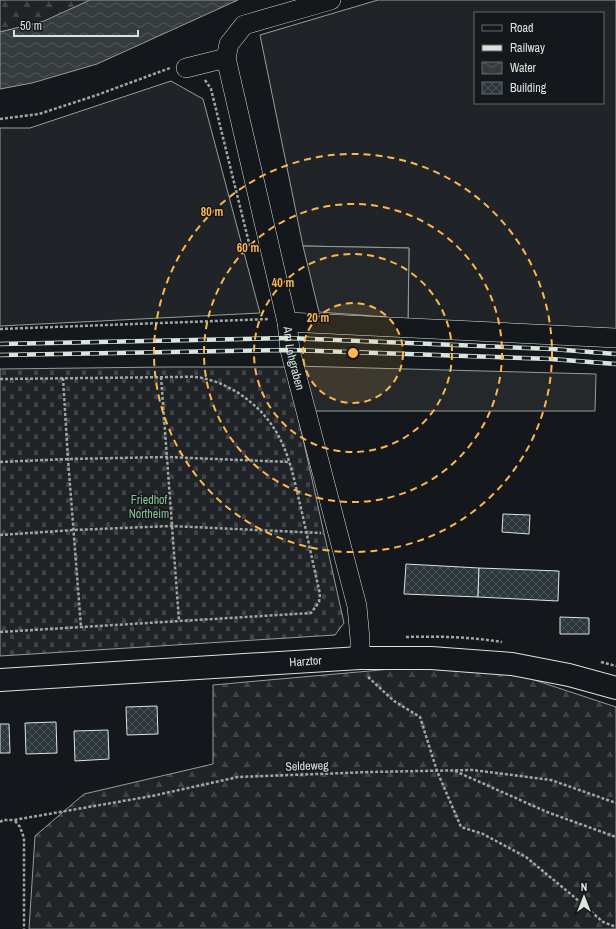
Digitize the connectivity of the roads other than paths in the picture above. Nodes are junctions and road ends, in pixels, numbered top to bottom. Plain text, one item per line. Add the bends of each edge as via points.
1 (331, 0) edge
2 (226, 58) junction
3 (186, 68) road end
4 (280, 320) junction
5 (616, 338) edge
6 (360, 658) junction
7 (614, 676) edge
8 (0, 680) edge

1 - 2 street via 244,25 229,44
2 - 3 street
2 - 4 street, Am Lohgraben
4 - 5 street
4 - 6 street, Am Lohgraben via 357,606
6 - 7 main road, Harztor via 431,658 512,664 569,675
6 - 8 main road, Harztor

